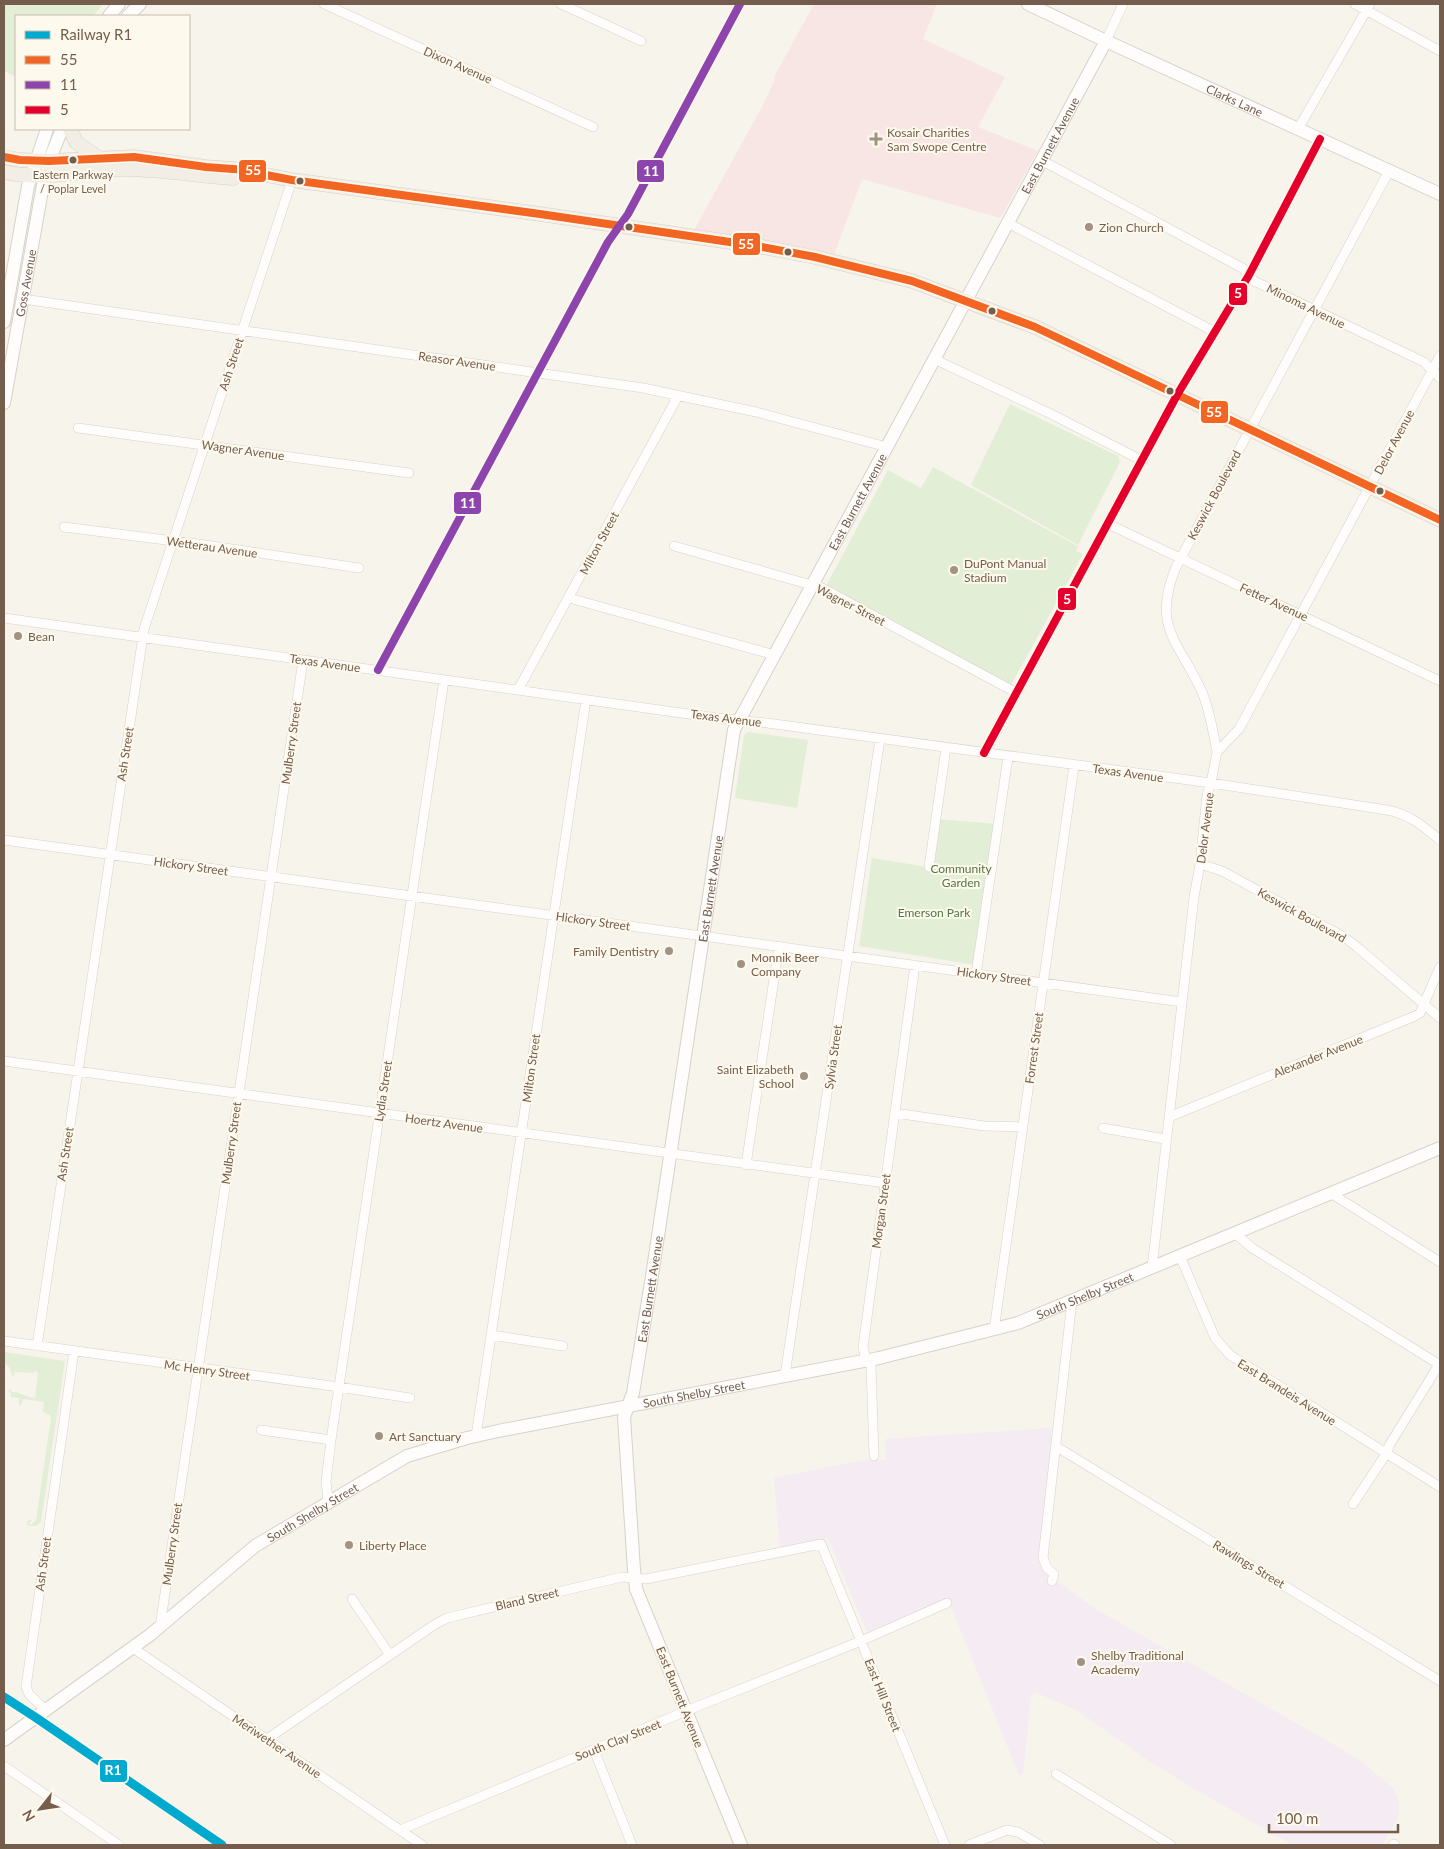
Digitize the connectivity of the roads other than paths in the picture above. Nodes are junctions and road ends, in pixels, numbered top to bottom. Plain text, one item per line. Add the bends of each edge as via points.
1 (119, 4) edge
2 (140, 4) edge
3 (324, 4) edge
4 (561, 4) edge
5 (740, 4) edge
6 (1028, 4) edge
7 (1123, 4) edge
8 (1354, 4) edge
9 (1368, 7) edge
10 (110, 15) edge
11 (129, 15) edge
12 (641, 41) dead end
13 (1106, 41) junction
14 (1440, 51) edge
15 (593, 126) dead end
16 (1298, 129) junction
17 (47, 130) edge
18 (61, 130) edge
19 (70, 130) edge
20 (1320, 139) junction
21 (4, 157) edge
22 (100, 158) junction
23 (1041, 160) junction
24 (42, 161) junction
25 (1389, 171) junction
26 (4, 172) edge
27 (266, 175) junction
28 (31, 176) junction
29 (46, 176) junction
30 (292, 180) junction
31 (1440, 194) edge
32 (1008, 223) junction
33 (618, 227) junction
34 (1249, 275) junction
35 (8, 280) edge
36 (23, 299) junction
37 (966, 300) junction
38 (1314, 310) junction
39 (4, 322) edge
40 (242, 330) junction
41 (1215, 332) junction
42 (1440, 356) edge
43 (934, 359) junction
44 (1432, 370) junction
45 (538, 372) junction
46 (1440, 378) edge
47 (1178, 395) junction
48 (678, 396) junction
49 (4, 403) edge
50 (78, 428) dead end
51 (1250, 429) junction
52 (205, 445) junction
53 (886, 447) junction
54 (1143, 460) junction
55 (408, 473) dead end
56 (1370, 486) junction
57 (1440, 520) edge
58 (1108, 524) junction
59 (64, 527) dead end
60 (173, 542) junction
61 (674, 546) dead end
62 (1180, 558) junction
63 (359, 568) dead end
64 (812, 586) junction
65 (568, 598) junction
66 (1300, 614) junction
67 (4, 618) edge
68 (143, 637) junction
69 (775, 655) junction
70 (303, 660) junction
71 (378, 670) junction
72 (444, 680) junction
73 (1440, 681) edge
74 (518, 690) junction
75 (1017, 693) junction
76 (586, 700) junction
77 (739, 720) junction
78 (880, 739) junction
79 (946, 748) junction
80 (1217, 752) junction
81 (984, 753) junction
82 (1008, 756) junction
83 (1074, 766) junction
84 (1211, 784) junction
85 (4, 840) edge
86 (1440, 840) edge
87 (110, 854) junction
88 (1200, 864) junction
89 (929, 867) dead end
90 (271, 876) junction
91 (412, 896) junction
92 (553, 915) junction
93 (702, 936) junction
94 (779, 946) junction
95 (848, 956) junction
96 (915, 965) junction
97 (1440, 968) edge
98 (976, 974) junction
99 (1043, 983) junction
100 (1182, 1002) junction
101 (1424, 1005) junction
102 (1440, 1018) edge
103 (4, 1061) edge
104 (78, 1072) junction
105 (238, 1094) junction
106 (895, 1113) junction
107 (380, 1114) junction
108 (1169, 1118) junction
109 (1023, 1127) junction
110 (1102, 1128) dead end
111 (521, 1134) junction
112 (1165, 1139) junction
113 (1440, 1148) edge
114 (669, 1154) junction
115 (746, 1165) junction
116 (815, 1174) junction
117 (885, 1183) junction
118 (1332, 1194) junction
119 (1236, 1234) junction
120 (1180, 1256) junction
121 (1440, 1262) edge
122 (1152, 1268) junction
123 (1072, 1301) junction
124 (994, 1330) junction
125 (491, 1335) junction
126 (4, 1342) edge
127 (37, 1346) junction
128 (563, 1346) dead end
129 (74, 1351) junction
130 (866, 1360) junction
131 (1440, 1364) edge
132 (198, 1368) junction
133 (785, 1374) junction
134 (339, 1387) junction
135 (410, 1398) dead end
136 (628, 1405) junction
137 (261, 1430) dead end
138 (476, 1436) junction
139 (331, 1440) junction
140 (1057, 1447) junction
141 (1386, 1454) junction
142 (874, 1456) dead end
143 (1440, 1487) edge
144 (328, 1502) junction
145 (1353, 1504) dead end
146 (821, 1544) joint
147 (635, 1578) junction
148 (1052, 1581) dead end
149 (352, 1599) dead end
150 (947, 1603) dead end
151 (160, 1627) junction
152 (861, 1640) junction
153 (133, 1648) junction
154 (390, 1655) junction
155 (1440, 1681) edge
156 (45, 1710) junction
157 (686, 1711) junction
158 (4, 1740) edge
159 (267, 1740) junction
160 (594, 1750) junction
161 (4, 1766) edge
162 (1056, 1774) dead end
163 (400, 1830) junction
164 (119, 1845) edge
165 (422, 1845) edge
166 (632, 1845) edge
167 (741, 1845) edge
168 (945, 1845) edge
169 (969, 1845) edge
170 (1040, 1845) edge
171 (1171, 1845) edge

1 - 10 street
2 - 11 street
3 - 15 street, Dixon Avenue
4 - 12 street
5 - 33 street via 628,214
6 - 13 street, Clarks Lane
7 - 13 street, East Burnett Avenue
8 - 9 street
9 - 14 street
9 - 16 street
13 - 16 street, Clarks Lane
13 - 23 street, East Burnett Avenue
16 - 20 street, Clarks Lane
17 - 24 street
18 - 24 street
19 - 22 main road via 76,142
20 - 25 street, Clarks Lane
20 - 34 street
21 - 24 main road
22 - 24 main road
22 - 27 main road via 145,158 259,171
23 - 32 street, East Burnett Avenue
23 - 34 street, Minoma Avenue via 1244,269
24 - 28 street, Goss Avenue
24 - 29 street, Goss Avenue
25 - 31 street, Clarks Lane
25 - 38 street, Keswick Boulevard
26 - 28 main road
27 - 29 main road via 259,180 118,169
27 - 30 main road
28 - 29 main road
28 - 35 street, Goss Avenue
29 - 36 street, Goss Avenue
30 - 33 main road
30 - 40 street, Ash Street
32 - 37 street, East Burnett Avenue
32 - 41 street
33 - 37 main road via 814,257 912,281
33 - 45 street
34 - 38 street, Minoma Avenue via 1254,281
34 - 41 street
35 - 39 street, Goss Avenue
36 - 40 street, Reasor Avenue
36 - 49 street, Goss Avenue
37 - 43 street, East Burnett Avenue
37 - 47 main road via 1035,327
38 - 44 street, Minoma Avenue via 1424,362
38 - 51 street, Keswick Boulevard
40 - 45 street, Reasor Avenue
40 - 52 street, Ash Street
41 - 47 street
42 - 44 street, Delor Avenue
43 - 53 street, East Burnett Avenue
43 - 54 street
44 - 46 street, Minoma Avenue
44 - 56 street, Delor Avenue
45 - 48 street, Reasor Avenue
45 - 71 street
47 - 51 main road
47 - 54 street
48 - 53 street, Reasor Avenue via 756,412
48 - 65 street, Milton Street
50 - 52 street, Wagner Avenue
51 - 56 main road
51 - 62 street, Keswick Boulevard
52 - 55 street, Wagner Avenue
52 - 60 street, Ash Street
53 - 64 street, East Burnett Avenue
54 - 58 street
56 - 57 main road
56 - 66 street, Delor Avenue
58 - 62 street, Fetter Avenue
58 - 75 street
59 - 60 street, Wetterau Avenue
60 - 63 street, Wetterau Avenue
60 - 68 street, Ash Street
61 - 64 street, Wagner Street
62 - 66 street, Fetter Avenue
62 - 80 street, Keswick Boulevard via 1168,589 1167,622 1173,642 1202,694
64 - 69 street, East Burnett Avenue
64 - 75 street, Wagner Street via 822,588
65 - 69 street
65 - 74 street, Milton Street
66 - 73 street, Fetter Avenue
66 - 80 street, Delor Avenue via 1239,729
67 - 68 street, Texas Avenue
68 - 70 street, Texas Avenue
68 - 87 street, Ash Street
69 - 77 street, East Burnett Avenue
70 - 71 street, Texas Avenue
70 - 90 street, Mulberry Street
71 - 72 street, Texas Avenue
72 - 74 street, Texas Avenue
72 - 91 street, Lydia Street
74 - 76 street, Texas Avenue
75 - 81 street
76 - 77 street, Texas Avenue
76 - 92 street, Milton Street
77 - 78 street, Texas Avenue
77 - 93 street, East Burnett Avenue via 728,757
78 - 79 street, Texas Avenue
78 - 95 street, Sylvia Street
79 - 81 street, Texas Avenue
79 - 89 street
80 - 84 street, Delor Avenue
81 - 82 street, Texas Avenue
82 - 83 street, Texas Avenue
82 - 98 street
83 - 84 street, Texas Avenue
83 - 99 street, Forrest Street
84 - 86 street, Texas Avenue via 1397,812 1414,819
84 - 88 street, Delor Avenue
85 - 87 street, Hickory Street
87 - 90 street, Hickory Street
87 - 104 street, Ash Street
88 - 100 street, Delor Avenue
88 - 101 street, Keswick Boulevard via 1222,871 1344,937
90 - 91 street, Hickory Street
90 - 105 street, Mulberry Street
91 - 92 street, Hickory Street
91 - 107 street, Lydia Street
92 - 93 street, Hickory Street
92 - 111 street, Milton Street
93 - 94 street, Hickory Street
93 - 114 street, East Burnett Avenue
94 - 95 street, Hickory Street
94 - 115 street
95 - 96 street, Hickory Street
95 - 116 street, Sylvia Street
96 - 98 street, Hickory Street
96 - 106 street, Morgan Street
97 - 101 street, Alexander Avenue
98 - 99 street, Hickory Street
99 - 100 street, Hickory Street
99 - 109 street, Forrest Street
100 - 108 street, Delor Avenue
101 - 102 street, Keswick Boulevard
101 - 108 street, Alexander Avenue via 1415,1016
103 - 104 street, Hoertz Avenue
104 - 105 street, Hoertz Avenue
104 - 127 street, Ash Street
105 - 107 street, Hoertz Avenue
105 - 132 street, Mulberry Street
106 - 109 street via 984,1126
106 - 117 street, Morgan Street
107 - 111 street, Hoertz Avenue
107 - 134 street, Lydia Street
108 - 112 street, Delor Avenue
109 - 124 street, Forrest Street
110 - 112 street
111 - 114 street, Hoertz Avenue
111 - 125 street, Milton Street
112 - 122 street, Delor Avenue
113 - 118 street, South Shelby Street
114 - 115 street, Hoertz Avenue
114 - 136 street, East Burnett Avenue via 633,1393
115 - 116 street, Hoertz Avenue
116 - 117 street, Hoertz Avenue
116 - 133 street, Sylvia Street
117 - 130 street, Morgan Street via 863,1347
118 - 119 street, South Shelby Street
118 - 121 street
119 - 120 street, South Shelby Street
119 - 131 street via 1252,1248
120 - 122 street, South Shelby Street
120 - 141 street, East Brandeis Avenue via 1215,1338 1230,1356
122 - 123 street, South Shelby Street
123 - 124 street, South Shelby Street
123 - 140 street
124 - 130 street, South Shelby Street
125 - 128 street
125 - 138 street, Milton Street
126 - 127 street, Mc Henry Street
127 - 129 street, Mc Henry Street
129 - 132 street, Mc Henry Street
129 - 156 street, Ash Street via 26,1687
130 - 133 street, South Shelby Street
130 - 142 street, Morgan Street via 871,1365
131 - 141 street
132 - 134 street, Mc Henry Street
132 - 151 street, Mulberry Street
133 - 136 street, South Shelby Street
134 - 135 street, Mc Henry Street
134 - 139 street, Lydia Street
136 - 138 street, South Shelby Street
136 - 147 street, East Burnett Avenue via 624,1416
137 - 139 street
138 - 144 street, South Shelby Street via 407,1456
139 - 144 street, Lydia Street via 326,1481
140 - 148 street via 1043,1558 1054,1574
140 - 155 street, Rawlings Street
141 - 143 street, East Brandeis Avenue
141 - 145 street
144 - 151 street, South Shelby Street via 250,1549
146 - 147 street, Bland Street
146 - 152 street, East Hill Street
147 - 154 street, Bland Street via 622,1578 447,1618
147 - 157 street, East Burnett Avenue via 636,1589
149 - 154 street
150 - 152 street, South Clay Street
151 - 153 street, South Shelby Street
152 - 157 street, South Clay Street
152 - 168 street, East Hill Street
153 - 156 street, South Shelby Street
153 - 159 street, Meriwether Avenue
154 - 159 street, Bland Street
156 - 158 street, South Shelby Street
157 - 160 street, South Clay Street
157 - 167 street, East Burnett Avenue
159 - 163 street, Meriwether Avenue
160 - 163 street, South Clay Street
160 - 166 street
161 - 164 street
162 - 171 street
163 - 165 street, Meriwether Avenue
169 - 170 street via 1007,1830

